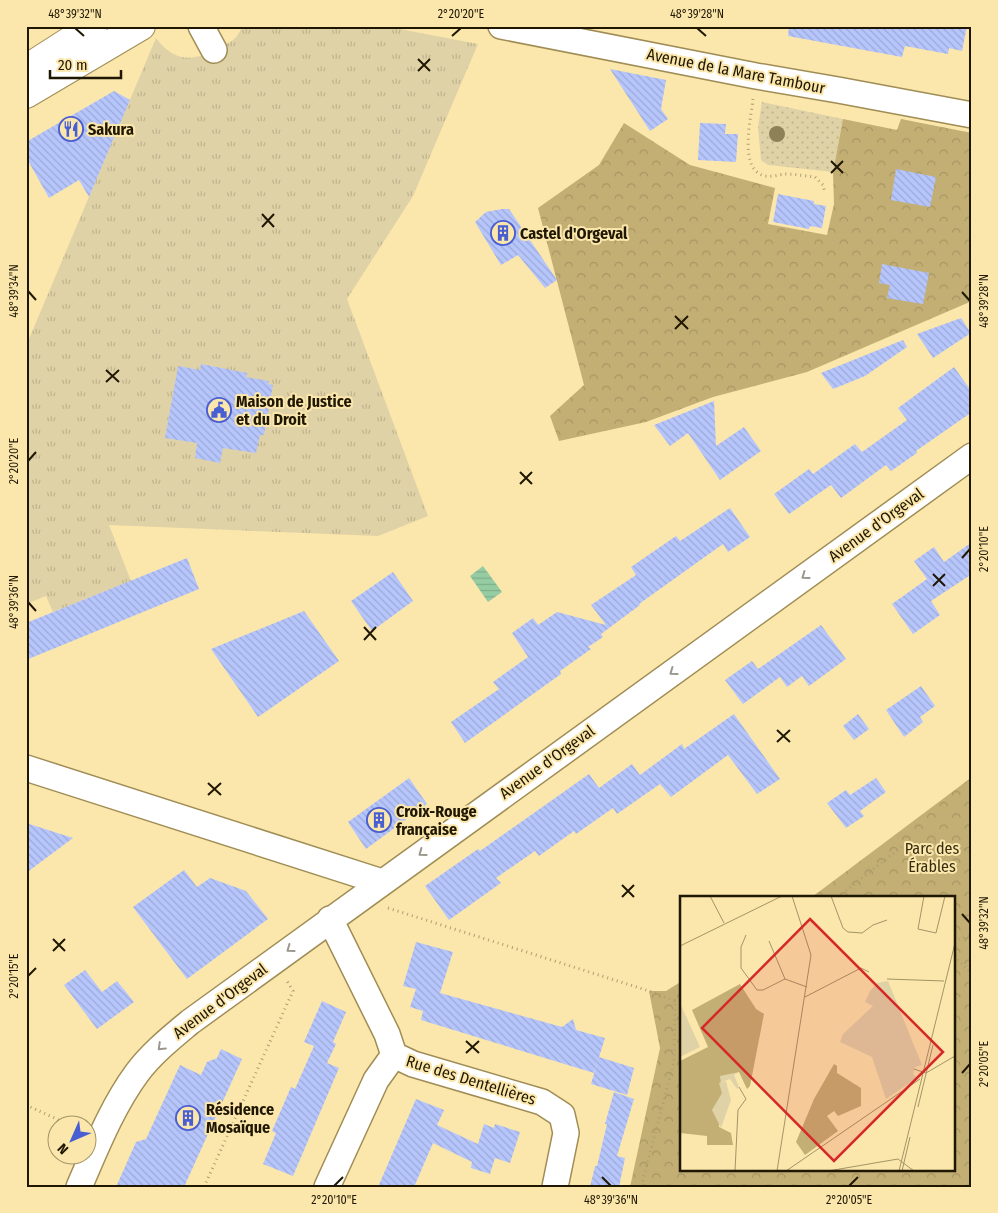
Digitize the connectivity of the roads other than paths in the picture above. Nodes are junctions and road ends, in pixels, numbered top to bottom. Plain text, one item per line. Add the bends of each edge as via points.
1 (93, 26) edge
2 (141, 26) edge
3 (201, 26) edge
4 (500, 26) edge
5 (214, 50) dead end
6 (26, 69) edge
7 (26, 94) edge
8 (972, 115) edge
9 (972, 456) edge
10 (26, 768) edge
11 (382, 882) junction
12 (330, 919) junction
13 (394, 1055) junction
14 (79, 1187) edge
15 (327, 1187) edge
16 (555, 1187) edge

1 - 6 main road
2 - 7 main road
3 - 5 street
4 - 8 street, Avenue de la Mare Tambour
9 -> 11 street, Avenue d'Orgeval
10 - 11 street
11 - 12 street, Avenue d'Orgeval
12 - 13 street, Rue des Dentellières via 387,1034
12 -> 14 street, Avenue d'Orgeval via 160,1047 118,1102
13 - 15 street via 376,1080
13 - 16 street, Rue des Dentellières via 413,1064 542,1102 562,1116 566,1133

